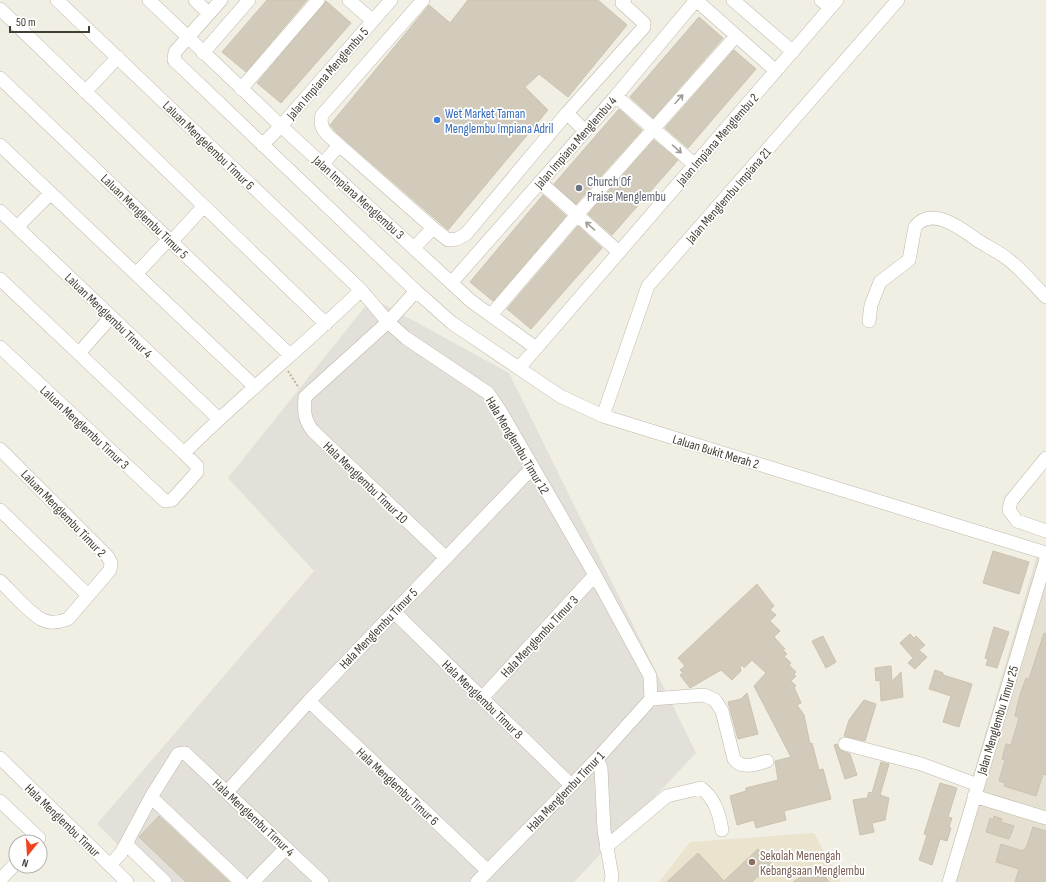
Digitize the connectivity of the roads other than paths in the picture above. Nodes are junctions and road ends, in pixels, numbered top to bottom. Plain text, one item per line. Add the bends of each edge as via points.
1 (57, 0) edge
2 (149, 0) edge
3 (195, 0) edge
4 (221, 0) edge
5 (249, 0) edge
6 (318, 0) edge
7 (349, 0) edge
8 (392, 0) edge
9 (423, 0) edge
10 (696, 0) edge
11 (733, 0) edge
12 (898, 0) edge
13 (622, 1) edge
14 (830, 3) edge
15 (0, 9) edge
16 (209, 14) junction
17 (373, 21) junction
18 (736, 36) junction
19 (188, 39) junction
20 (793, 52) junction
21 (203, 53) junction
22 (118, 57) junction
23 (776, 71) junction
24 (0, 78) edge
25 (241, 89) junction
26 (85, 92) junction
27 (616, 96) junction
28 (567, 113) junction
29 (281, 126) junction
30 (653, 128) junction
31 (585, 131) junction
32 (339, 145) junction
33 (0, 146) edge
34 (262, 146) junction
35 (323, 164) junction
36 (695, 164) junction
37 (540, 182) junction
38 (51, 193) junction
39 (204, 206) junction
40 (0, 211) edge
41 (577, 215) junction
42 (17, 227) junction
43 (433, 228) junction
44 (170, 240) junction
45 (414, 248) junction
46 (619, 252) junction
47 (136, 274) junction
48 (0, 278) edge
49 (452, 282) junction
50 (361, 290) junction
51 (416, 291) junction
52 (1046, 297) edge
53 (491, 315) junction
54 (111, 317) junction
55 (869, 321) dead end
56 (388, 322) junction
57 (326, 324) junction
58 (0, 347) edge
59 (536, 348) junction
60 (79, 353) junction
61 (286, 358) junction
62 (519, 368) junction
63 (255, 387) junction
64 (603, 416) junction
65 (218, 419) junction
66 (0, 448) edge
67 (184, 453) junction
68 (1045, 459) edge
69 (532, 467) junction
70 (0, 510) edge
71 (1046, 531) edge
72 (1046, 553) edge
73 (446, 557) junction
74 (1046, 559) edge
75 (595, 575) junction
76 (0, 581) edge
77 (88, 595) junction
78 (394, 612) junction
79 (482, 698) junction
80 (651, 699) junction
81 (309, 701) junction
82 (845, 744) dead end
83 (0, 758) edge
84 (597, 759) junction
85 (767, 761) dead end
86 (571, 785) junction
87 (976, 791) junction
88 (227, 792) junction
89 (151, 797) junction
90 (0, 801) edge
91 (1046, 818) edge
92 (722, 830) dead end
93 (32, 834) edge
94 (126, 844) junction
95 (606, 847) junction
96 (286, 848) junction
97 (110, 866) junction
98 (488, 871) junction
99 (127, 882) edge
100 (165, 882) edge
101 (241, 882) edge
102 (253, 882) edge
103 (322, 882) edge
104 (477, 882) edge
105 (611, 882) edge
106 (949, 882) edge

1 - 22 street, Laluan Mengelembu Timur 6
2 - 19 street, Jalan Impiana Menglembu 3
3 - 16 street
4 - 16 street
5 - 21 street
6 - 25 street
7 - 17 street
8 - 17 street, Jalan Impiana Menglembu 5
9 - 32 street via 322,115 320,122 324,132
10 - 18 street
10 - 27 street, Jalan Impiana Menglembu 4
11 - 20 street
12 - 64 street, Jalan Menglembu Impiana 21 via 648,286
13 - 28 street via 644,23 644,27
14 - 20 street, Jalan Impiana Menglembu 2
15 - 26 street
16 - 19 street
17 - 29 street, Jalan Impiana Menglembu 5
18 - 23 street
30 -> 18 street
19 - 21 street, Jalan Impiana Menglembu 3
19 - 34 street, Laluan Bukit Merah 2 via 175,52 174,60
20 - 23 street, Jalan Impiana Menglembu 2
21 - 25 street, Jalan Impiana Menglembu 3
22 - 26 street
22 - 50 street, Laluan Mengelembu Timur 6
23 - 36 street, Jalan Impiana Menglembu 2
24 - 44 street, Laluan Menglembu Timur 5
25 - 29 street, Jalan Impiana Menglembu 3
26 - 39 street
27 - 30 street
27 - 31 street, Jalan Impiana Menglembu 4
28 - 31 street
28 - 43 street via 466,234 448,240
29 - 34 street, Jalan Impiana Menglembu 5
29 - 35 street, Jalan Impiana Menglembu 3
30 -> 36 street
30 - 41 street
31 - 37 street, Jalan Impiana Menglembu 4
32 - 35 street
32 - 43 street
33 - 38 street
34 - 51 street, Laluan Bukit Merah 2
35 - 45 street, Jalan Impiana Menglembu 3
36 - 46 street, Jalan Impiana Menglembu 2
37 - 41 street
37 - 49 street, Jalan Impiana Menglembu 4
38 - 42 street
38 - 47 street
39 - 44 street
39 - 57 street
40 - 42 street, Laluan Menglembu Timur 4
46 -> 41 street
41 - 53 street
42 - 54 street, Laluan Menglembu Timur 4
43 - 45 street
44 - 47 street
44 - 61 street, Laluan Menglembu Timur 5
45 - 49 street, Jalan Impiana Menglembu 3
46 - 59 street, Jalan Impiana Menglembu 2
47 - 63 street
48 - 60 street
49 - 53 street, Jalan Impiana Menglembu 3 via 471,301
50 - 56 street, Laluan Mengelembu Timur 6
50 - 57 street
51 - 56 street
51 - 62 street, Laluan Bukit Merah 2 via 452,323
52 - 55 street via 1010,260 952,222 930,219 918,223 915,227 909,260 880,282 871,305
53 - 59 street, Jalan Impiana Menglembu 3
54 - 60 street
54 - 65 street, Laluan Menglembu Timur 4
56 - 69 street, Hala Menglembu Timur 12 via 406,338 488,393
56 - 73 street, Hala Menglembu Timur 10 via 305,397 304,413 307,424 313,431
57 - 61 street
58 - 67 street, Laluan Menglembu Timur 3 via 165,501 172,500 197,472 197,466
59 - 62 street, Jalan Impiana Menglembu 2
60 - 67 street
61 - 63 street
62 - 64 street, Laluan Bukit Merah 2 via 560,396
63 - 65 street
64 - 72 street, Laluan Bukit Merah 2
65 - 67 street
66 - 77 street, Laluan Menglembu Timur 2 via 108,557 111,563 110,570
68 - 71 street via 1011,501 1009,510 1017,521
69 - 73 street, Hala Menglembu Timur 5
69 - 75 street, Hala Menglembu Timur 12
70 - 77 street
73 - 78 street, Hala Menglembu Timur 5
74 - 87 street, Jalan Menglembu Timur 25
75 - 79 street, Hala Menglembu Timur 3
75 - 80 street, Hala Menglembu Timur 12 via 650,676
76 - 77 street, Laluan Menglembu Timur 2 via 45,621 62,622 68,619
78 - 79 street, Hala Menglembu Timur 8
78 - 81 street, Hala Menglembu Timur 5
79 - 86 street, Hala Menglembu Timur 8
80 - 84 street, Hala Menglembu Timur 1
80 - 85 street via 704,695 715,700 722,710 734,759 738,764 744,766
81 - 88 street, Hala Menglembu Timur 5
81 - 98 street, Hala Menglembu Timur 6
82 - 87 street via 921,764
83 - 97 street, Hala Menglembu Timur
84 - 86 street, Hala Menglembu Timur 1
84 - 95 street via 602,776
86 - 98 street, Hala Menglembu Timur 1
87 - 91 street
87 - 106 street, Jalan Menglembu Timur 25
88 - 89 street, Hala Menglembu Timur 4 via 185,753 178,754
88 - 96 street, Hala Menglembu Timur 4
89 - 94 street
89 - 101 street
90 - 93 street
92 - 95 street via 710,795 701,788 667,796
94 - 97 street
94 - 100 street
95 - 105 street
96 - 102 street
96 - 103 street, Hala Menglembu Timur 4
97 - 99 street, Hala Menglembu Timur
98 - 104 street, Hala Menglembu Timur 1

